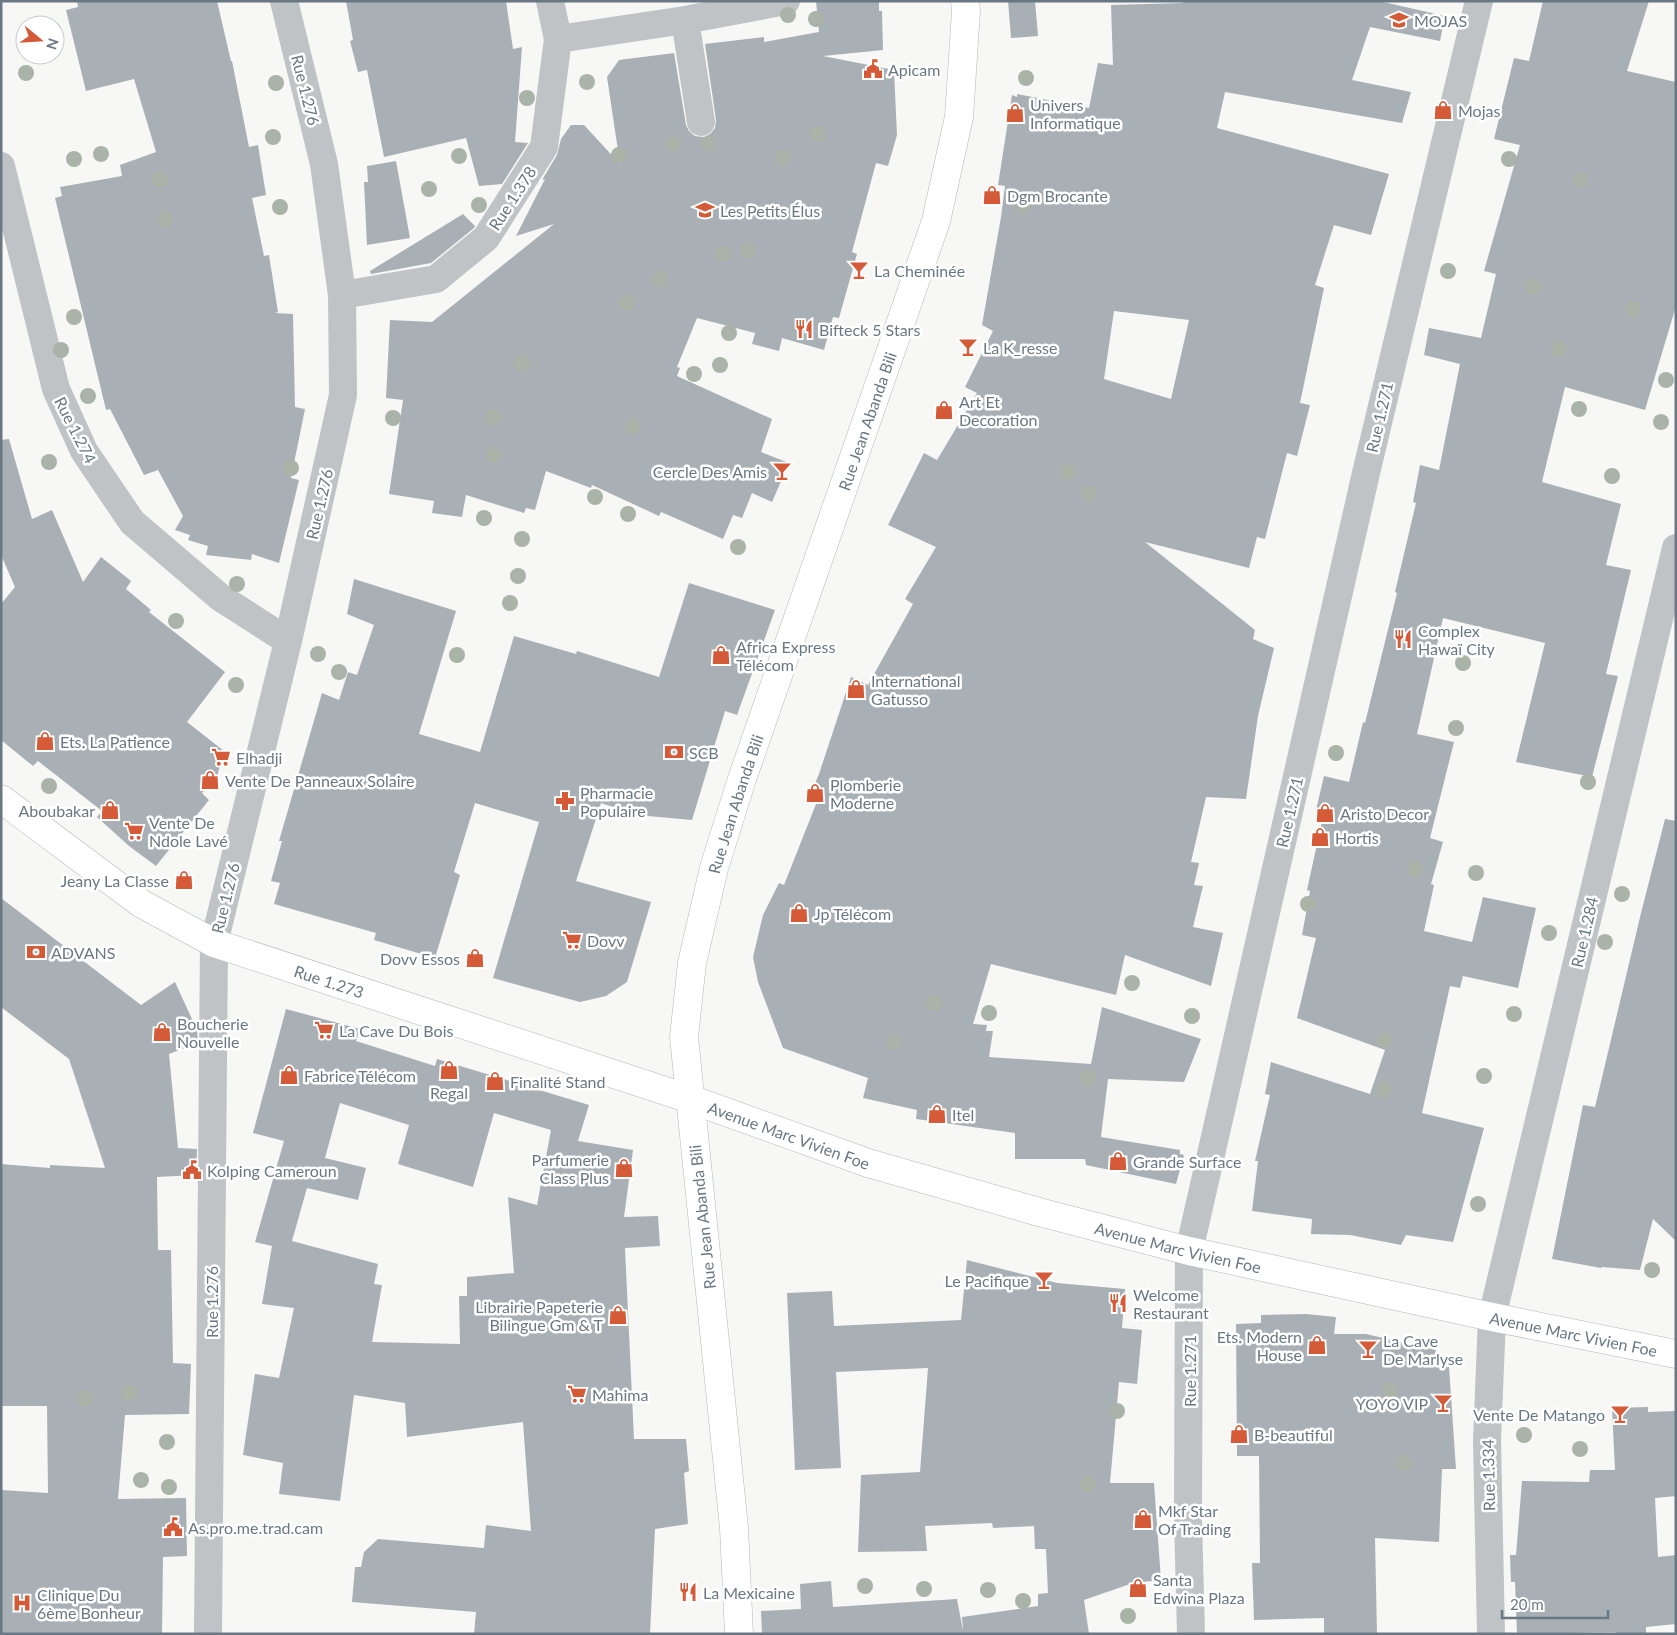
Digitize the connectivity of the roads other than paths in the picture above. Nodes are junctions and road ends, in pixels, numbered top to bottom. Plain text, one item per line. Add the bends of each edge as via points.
1 (284, 1) edge
2 (550, 1) edge
3 (786, 1) edge
4 (965, 1) edge
5 (1479, 1) edge
6 (685, 20) junction
7 (558, 39) junction
8 (701, 122) dead end
9 (1, 166) edge
10 (342, 295) junction
11 (1676, 548) edge
12 (288, 641) junction
13 (2, 801) edge
14 (214, 943) junction
15 (690, 1098) junction
16 (1189, 1251) junction
17 (1492, 1317) junction
18 (1676, 1354) edge
19 (208, 1634) edge
20 (738, 1634) edge
21 (1191, 1634) edge
22 (1491, 1634) edge

1 - 10 street, Rue 1.276 via 324,164
2 - 7 street, Rue 1.378
3 - 6 street
4 - 15 main road, Rue Jean Abanda Bili via 959,117 936,221 714,868 692,963 684,1037
5 - 16 street, Rue 1.271 via 1366,473
6 - 7 street
6 - 8 street
7 - 10 street, Rue 1.378 via 544,147 486,238 436,278
9 - 12 street, Rue 1.274 via 56,389 84,451 132,522 220,598
10 - 12 street, Rue 1.276 via 343,395
11 - 17 street, Rue 1.284
12 - 14 street, Rue 1.276
13 - 14 main road, Rue 1.273 via 142,904
14 - 15 main road, Rue 1.273
14 - 19 street, Rue 1.276
15 - 16 main road, Avenue Marc Vivien Foe via 868,1163
15 - 20 main road, Rue Jean Abanda Bili via 734,1528
16 - 17 main road, Avenue Marc Vivien Foe
16 - 21 street, Rue 1.271
17 - 18 main road, Avenue Marc Vivien Foe
17 - 22 street, Rue 1.334 via 1487,1441

